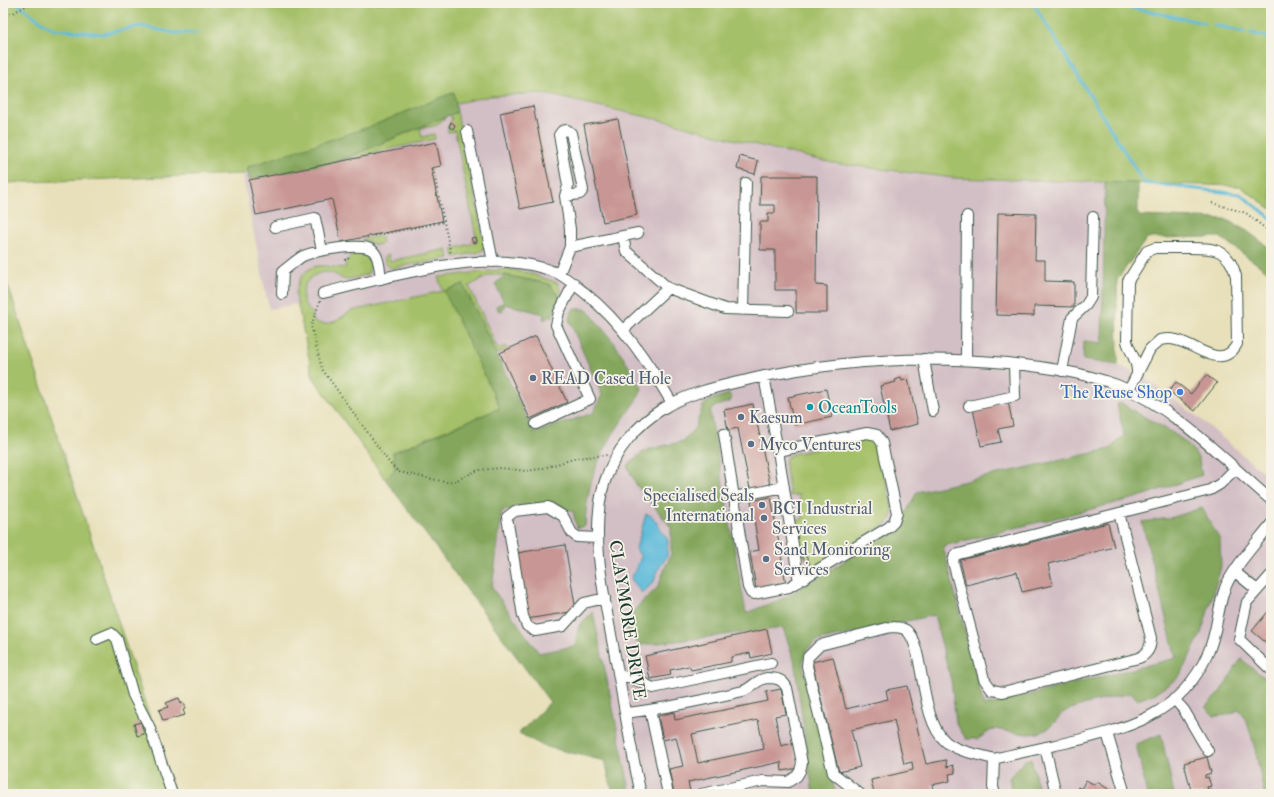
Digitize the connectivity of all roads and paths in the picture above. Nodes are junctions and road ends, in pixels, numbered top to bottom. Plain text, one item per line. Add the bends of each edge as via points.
1 (32, 3) edge
2 (3, 18) edge
3 (467, 131) dead end
4 (433, 169) dead end
5 (746, 183) dead end
6 (565, 196) junction
7 (1212, 203) dead end
8 (967, 216) dead end
9 (1093, 217) dead end
10 (444, 222) junction
11 (275, 227) dead end
12 (638, 233) dead end
13 (1271, 233) edge
14 (623, 236) junction
15 (361, 239) dead end
16 (570, 247) junction
17 (347, 248) junction
18 (322, 250) junction
19 (345, 260) dead end
20 (492, 262) junction
21 (453, 266) junction
22 (559, 274) junction
23 (381, 279) junction
24 (574, 283) junction
25 (668, 288) junction
26 (323, 293) joint
27 (282, 294) dead end
28 (744, 310) junction
29 (788, 311) dead end
30 (623, 330) junction
31 (924, 359) junction
32 (966, 360) junction
33 (1014, 364) junction
34 (1062, 371) junction
35 (1137, 373) junction
36 (764, 376) junction
37 (1129, 390) junction
38 (672, 403) junction
39 (969, 406) dead end
40 (933, 411) dead end
41 (536, 424) dead end
42 (724, 434) dead end
43 (778, 451) junction
44 (616, 458) junction
45 (1235, 469) junction
46 (784, 488) junction
47 (734, 497) junction
48 (1271, 500) edge
49 (1120, 513) junction
50 (1271, 524) edge
51 (598, 538) junction
52 (1235, 572) junction
53 (1271, 575) edge
54 (799, 582) junction
55 (1257, 590) junction
56 (605, 598) junction
57 (97, 639) dead end
58 (772, 662) dead end
59 (1271, 668) edge
60 (619, 675) junction
61 (1174, 699) junction
62 (650, 710) junction
63 (626, 713) junction
64 (1108, 733) junction
65 (1045, 747) junction
66 (1208, 751) dead end
67 (994, 759) junction
68 (172, 794) edge
69 (641, 794) edge
70 (668, 794) edge
71 (702, 794) edge
72 (860, 794) edge
73 (995, 794) edge
74 (1056, 794) edge
75 (1125, 794) edge

1 - 2 path
3 - 20 street
4 - 10 path
5 - 28 street
6 - 6 street via 568,186 559,135 567,130 571,133 583,190 580,194
6 - 16 street
7 - 13 path via 1246,213
8 - 32 street
9 - 34 street via 1091,297 1072,318
10 - 15 path
10 - 21 path
11 - 18 street via 315,218
12 - 14 street
14 - 16 street
14 - 25 street via 626,251
16 - 22 street
17 - 18 street
17 - 19 path via 349,257
17 - 23 street via 360,246 374,251
18 - 27 street via 303,257 283,271
20 - 21 street
20 - 22 street via 523,263
21 - 23 street
22 - 24 street
23 - 26 street
24 - 30 street via 602,307
24 - 41 street via 559,312 556,325 590,399
25 - 28 street via 725,308
25 - 30 street
26 - 44 path via 311,326 322,370 391,465 399,472 446,482 455,481 478,470 501,468 526,471 577,458 605,455
28 - 29 street
30 - 38 street via 648,363
31 - 32 street, CLAYMORE DRIVE
31 - 36 street, CLAYMORE DRIVE via 846,363
31 - 40 street
32 - 33 street, CLAYMORE DRIVE
33 - 34 street, CLAYMORE DRIVE
33 - 39 street via 1015,396
34 - 37 street, CLAYMORE DRIVE via 1095,378
35 - 35 street via 1136,360 1128,348 1127,341 1127,285 1147,251 1155,248 1211,248 1220,251 1231,262 1236,276 1237,344 1233,352 1218,357 1176,340 1160,340 1150,349
35 - 37 street
36 - 38 street, CLAYMORE DRIVE
36 - 43 street
37 - 45 street, CLAYMORE DRIVE via 1170,414
38 - 44 street, CLAYMORE DRIVE via 638,428
42 - 47 street
43 - 46 street
43 - 54 street via 874,433 882,443 896,508 896,518 889,527
44 - 51 street, CLAYMORE DRIVE via 601,494
45 - 48 street, CLAYMORE DRIVE
45 - 49 street via 1210,490
46 - 47 street
46 - 54 street
47 - 54 street via 748,587 752,593 782,590
49 - 49 street via 1151,638 1148,651 1138,658 1004,692 992,690 985,684 953,562 954,555
50 - 52 street
51 - 56 street, CLAYMORE DRIVE
51 - 56 street via 577,537 572,533 564,516 548,507 515,511 507,517 523,616 527,626 535,631 563,626 584,603
52 - 55 street
52 - 61 street via 1224,590 1216,632 1208,654 1190,683
53 - 55 street
55 - 59 street via 1247,602 1239,639
56 - 60 street, CLAYMORE DRIVE
57 - 68 street via 111,633 117,639 133,695 149,726
58 - 60 street via 653,688
60 - 63 street, CLAYMORE DRIVE
61 - 64 street via 1148,718
61 - 66 street via 1184,710
62 - 63 street
62 - 70 street
62 - 71 street via 744,690 765,678 776,679 785,684 802,763 797,776 784,782 763,781
63 - 69 street, CLAYMORE DRIVE
64 - 65 street
64 - 75 street
65 - 67 street
65 - 74 street
67 - 72 street via 958,748 946,742 937,731 915,650 907,631 900,627 891,627 820,645 808,657 807,666 833,773
67 - 73 street

